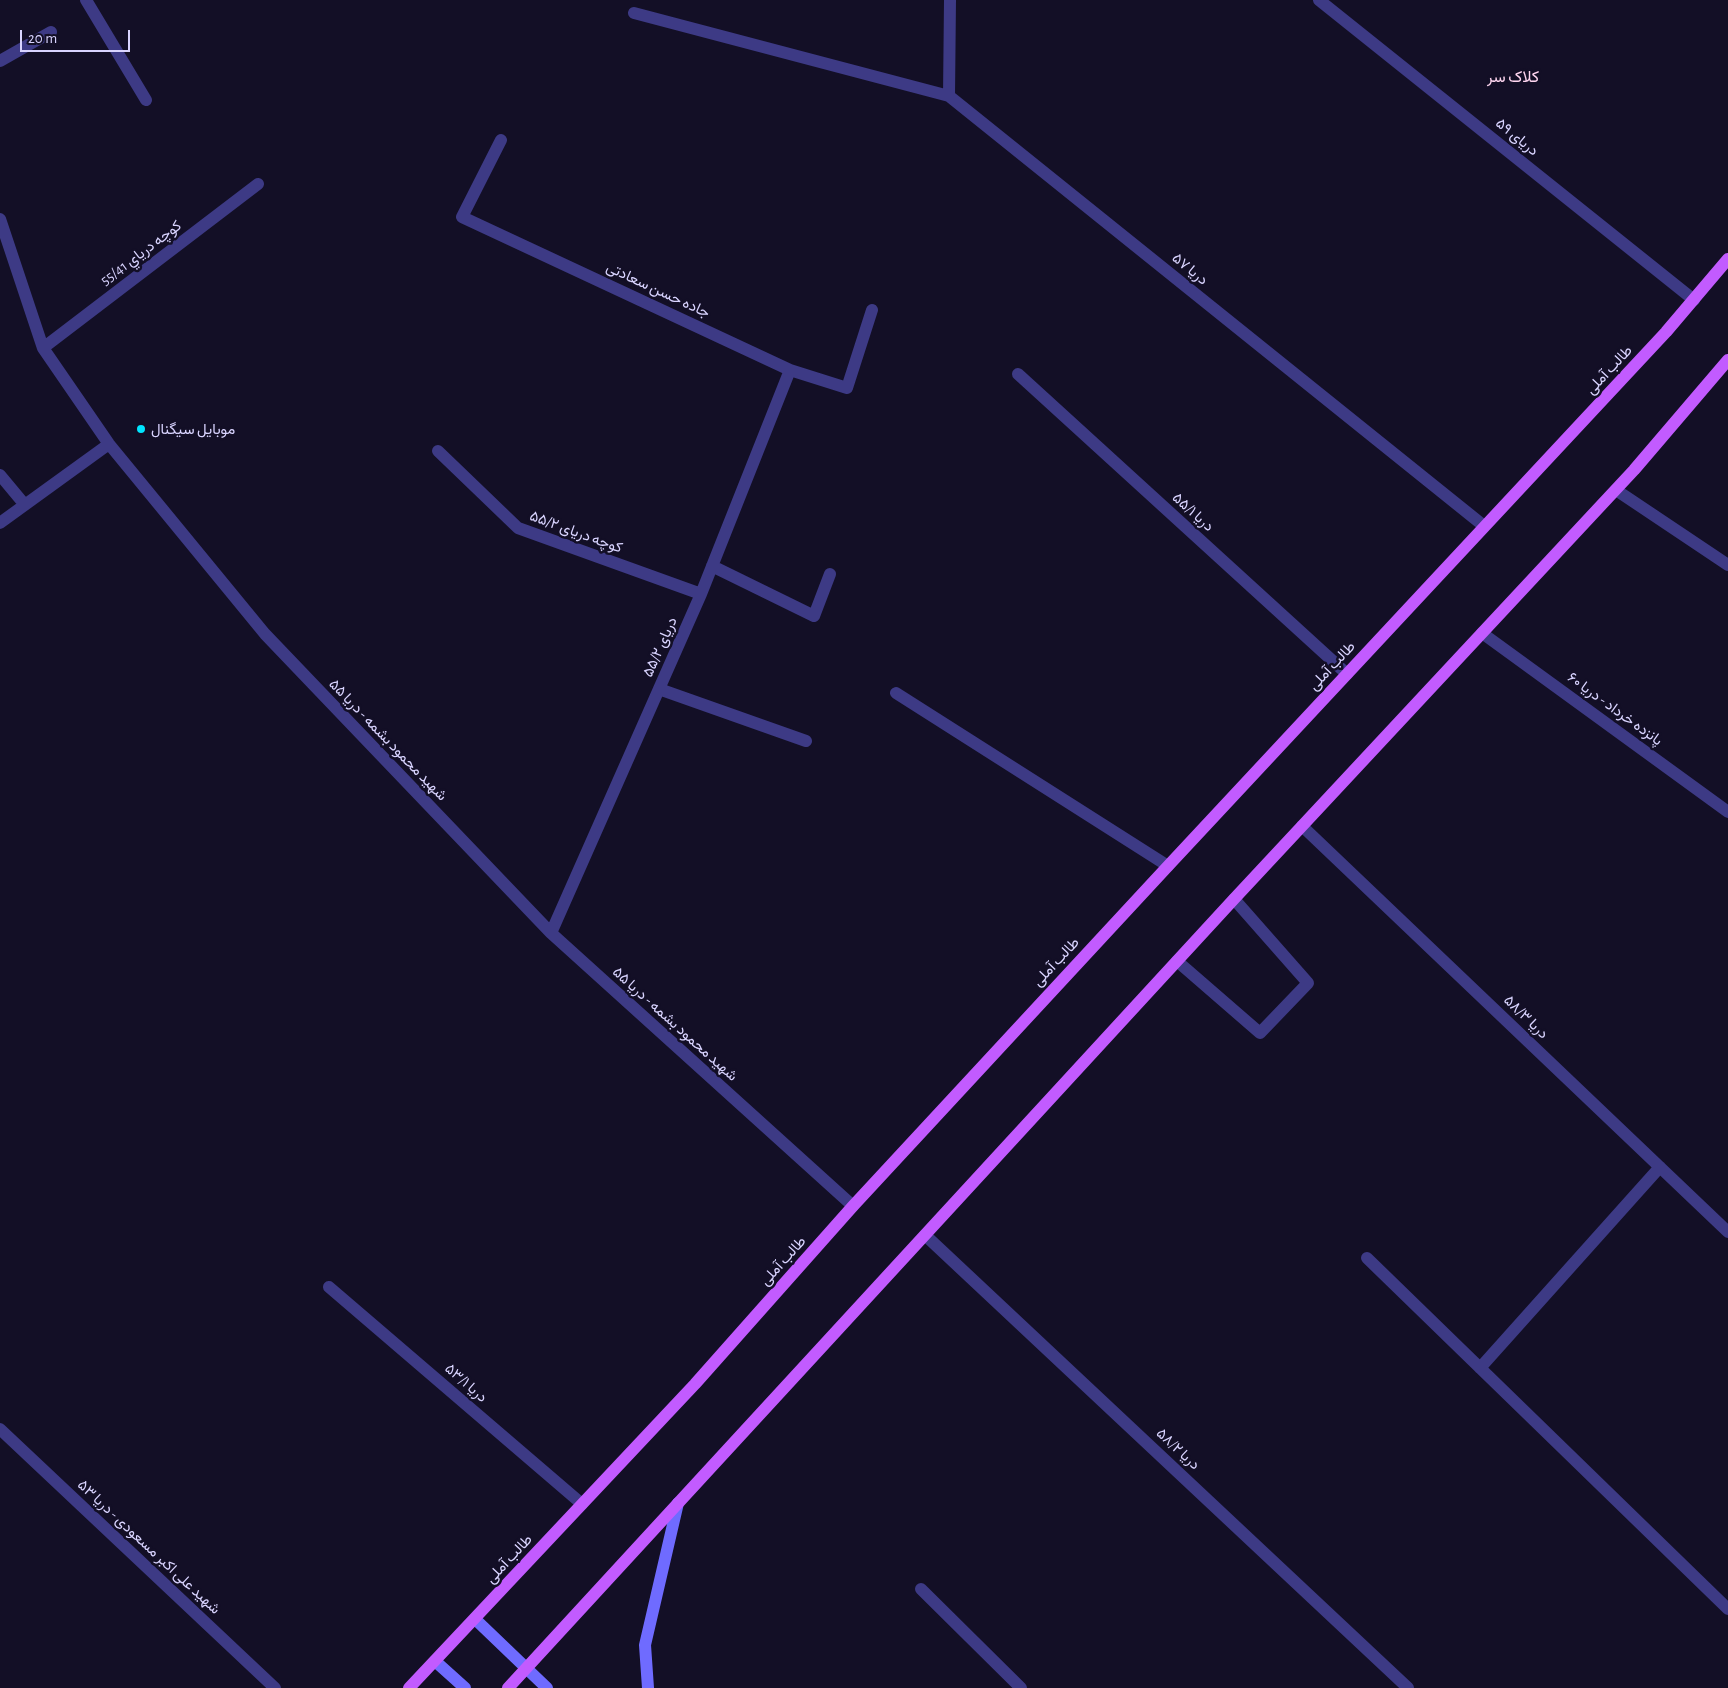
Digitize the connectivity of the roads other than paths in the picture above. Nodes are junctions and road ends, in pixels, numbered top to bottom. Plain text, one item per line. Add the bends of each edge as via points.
1 (86, 0) edge
2 (950, 0) edge
3 (1322, 1) edge
4 (634, 13) dead end
5 (51, 32) dead end
6 (0, 61) edge
7 (950, 96) junction
8 (146, 100) dead end
9 (501, 140) dead end
10 (258, 184) dead end
11 (0, 219) edge
12 (1728, 259) edge
13 (1694, 300) junction
14 (872, 310) dead end
15 (43, 348) junction
16 (1728, 360) edge
17 (790, 370) junction
18 (1018, 374) dead end
19 (109, 444) junction
20 (438, 450) dead end
21 (0, 475) edge
22 (1616, 490) junction
23 (26, 505) junction
24 (0, 524) edge
25 (1484, 526) junction
26 (1728, 565) edge
27 (712, 566) junction
28 (830, 574) dead end
29 (701, 594) junction
30 (1482, 633) junction
31 (1346, 674) junction
32 (659, 689) junction
33 (896, 693) dead end
34 (806, 741) dead end
35 (1728, 812) edge
36 (1302, 826) junction
37 (1168, 866) junction
38 (1234, 899) junction
39 (550, 933) junction
40 (1177, 962) junction
41 (1660, 1167) junction
42 (853, 1206) junction
43 (1728, 1232) edge
44 (925, 1235) junction
45 (1367, 1258) dead end
46 (329, 1287) dead end
47 (1480, 1368) junction
48 (0, 1429) edge
49 (678, 1503) junction
50 (582, 1504) junction
51 (921, 1589) dead end
52 (1728, 1609) edge
53 (475, 1619) junction
54 (435, 1661) junction
55 (527, 1667) junction
56 (275, 1688) edge
57 (409, 1688) edge
58 (465, 1688) edge
59 (508, 1688) edge
60 (548, 1688) edge
61 (648, 1688) edge
62 (1021, 1688) edge
63 (1408, 1688) edge

1 - 8 street
2 - 7 street
3 - 13 street, دریای ۵۹
4 - 7 street
5 - 6 street
7 - 25 street, دریا ۵۷
9 - 17 street, جاده حسن سعادتی via 462,217
10 - 15 street, كوچه درياي 55/41
11 - 15 street, شهید محمود بشمه - دریا ۵۵
12 - 13 main road, طالب آملی
13 - 25 main road, طالب آملی
14 - 17 street, جاده حسن سعادتی via 847,388
15 - 19 street, شهید محمود بشمه - دریا ۵۵
16 - 22 main road
17 - 27 street, دریای ۵۵/۲
18 - 31 street, دریا ۵۵/۱
19 - 23 street
19 - 39 street, شهید محمود بشمه - دریا ۵۵ via 265,634
20 - 29 street, کوچه دریای ۵۵/۲ via 518,528
21 - 23 street
22 - 26 street
22 - 30 main road
23 - 24 street
25 - 31 main road, طالب آملی
27 - 28 street via 814,616
27 - 29 street, دریای ۵۵/۲
29 - 32 street, دریای ۵۵/۲
30 - 35 street, پانزده خرداد - دریا ۶۰
30 - 36 main road
31 - 37 main road, طالب آملی
32 - 34 street
32 - 39 street, دریای ۵۵/۲
33 - 37 street
36 - 38 main road
36 - 41 street, دریا ۵۸/۳
37 - 42 main road, طالب آملی
38 - 40 main road
38 - 40 street via 1308,983 1260,1033
39 - 42 street, شهید محمود بشمه - دریا ۵۵
40 - 44 main road
41 - 43 street, دریا ۵۸/۳
41 - 47 street
42 - 50 main road, طالب آملی via 695,1384
44 - 49 main road
44 - 63 street, دریا ۵۸/۲
45 - 47 street
46 - 50 street, دریا ۵۳/۱
47 - 52 street
48 - 56 street, شهید علی اکبر مسعودی - دریا ۵۳
49 - 55 main road
49 - 61 main road via 645,1644
50 - 53 main road, طالب آملی
51 - 62 street
53 - 54 main road, طالب آملی
53 - 55 main road
54 - 57 main road, طالب آملی
54 - 58 main road
55 - 59 main road
55 - 60 main road

